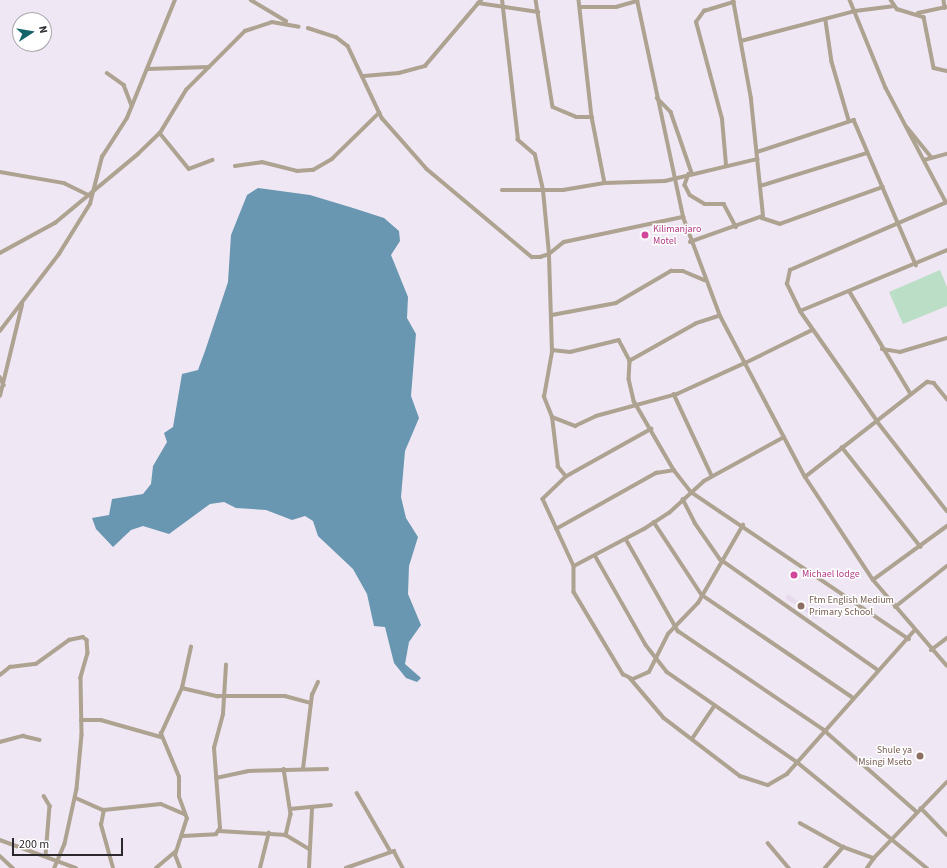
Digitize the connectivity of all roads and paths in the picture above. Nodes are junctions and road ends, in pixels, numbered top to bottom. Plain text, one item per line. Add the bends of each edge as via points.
1 (175, 0) edge
2 (251, 0) edge
3 (502, 0) edge
4 (536, 0) edge
5 (579, 0) edge
6 (850, 0) edge
7 (891, 0) edge
8 (944, 0) edge
9 (480, 1) edge
10 (637, 1) edge
11 (733, 1) edge
12 (503, 6) junction
13 (893, 6) junction
14 (581, 7) junction
15 (946, 7) edge
16 (855, 11) junction
17 (538, 12) junction
18 (918, 13) junction
19 (826, 21) junction
20 (288, 23) junction
21 (299, 27) dead end
22 (308, 28) dead end
23 (741, 41) junction
24 (210, 67) junction
25 (147, 69) junction
26 (947, 71) edge
27 (107, 73) dead end
28 (364, 76) junction
29 (657, 98) junction
30 (132, 107) junction
31 (379, 113) junction
32 (592, 117) junction
33 (849, 120) junction
34 (906, 126) junction
35 (160, 134) junction
36 (757, 152) junction
37 (867, 153) junction
38 (947, 154) edge
39 (931, 157) junction
40 (757, 159) junction
41 (212, 160) dead end
42 (924, 160) junction
43 (726, 164) junction
44 (235, 166) dead end
45 (0, 172) edge
46 (690, 174) junction
47 (674, 179) junction
48 (605, 183) junction
49 (760, 186) junction
50 (883, 187) junction
51 (96, 189) junction
52 (502, 190) dead end
53 (543, 190) junction
54 (89, 195) junction
55 (946, 202) edge
56 (683, 217) junction
57 (762, 218) junction
58 (899, 223) junction
59 (736, 227) junction
60 (690, 242) junction
61 (947, 250) edge
62 (0, 252) edge
63 (549, 254) junction
64 (916, 265) junction
65 (704, 280) junction
66 (850, 292) junction
67 (22, 303) junction
68 (800, 312) junction
69 (552, 315) junction
70 (720, 316) junction
71 (812, 330) junction
72 (0, 331) edge
73 (947, 338) edge
74 (882, 349) junction
75 (552, 350) junction
76 (630, 361) junction
77 (745, 363) junction
78 (0, 377) edge
79 (4, 386) junction
80 (674, 394) junction
81 (911, 394) junction
82 (0, 396) edge
83 (947, 399) edge
84 (637, 405) junction
85 (552, 417) junction
86 (877, 421) junction
87 (652, 429) junction
88 (784, 437) junction
89 (842, 447) junction
90 (674, 470) junction
91 (712, 476) junction
92 (566, 477) junction
93 (805, 477) junction
94 (691, 492) junction
95 (683, 498) junction
96 (947, 511) edge
97 (654, 522) junction
98 (743, 525) junction
99 (947, 526) edge
100 (556, 529) junction
101 (626, 539) junction
102 (921, 547) junction
103 (596, 557) junction
104 (720, 559) junction
105 (574, 566) junction
106 (947, 566) edge
107 (874, 580) junction
108 (702, 595) junction
109 (895, 607) junction
110 (675, 627) junction
111 (914, 631) junction
112 (947, 638) edge
113 (910, 639) junction
114 (192, 647) dead end
115 (931, 650) junction
116 (656, 660) junction
117 (226, 665) dead end
118 (947, 666) edge
119 (878, 670) junction
120 (0, 675) edge
121 (630, 678) junction
122 (318, 682) dead end
123 (182, 688) junction
124 (224, 696) junction
125 (852, 697) junction
126 (311, 703) junction
127 (714, 706) junction
128 (81, 720) junction
129 (824, 730) junction
130 (161, 737) junction
131 (692, 739) junction
132 (40, 740) dead end
133 (0, 742) edge
134 (797, 762) junction
135 (327, 768) dead end
136 (284, 769) junction
137 (303, 769) junction
138 (216, 778) junction
139 (947, 782) edge
140 (357, 792) dead end
141 (44, 796) dead end
142 (76, 798) junction
143 (331, 805) dead end
144 (312, 808) junction
145 (921, 808) junction
146 (290, 809) junction
147 (103, 810) junction
148 (917, 812) junction
149 (185, 814) junction
150 (800, 823) dead end
151 (219, 831) junction
152 (269, 833) junction
153 (286, 835) junction
154 (947, 835) edge
155 (183, 836) junction
156 (0, 840) edge
157 (891, 841) junction
158 (768, 843) dead end
159 (843, 847) junction
160 (309, 849) junction
161 (175, 852) junction
162 (391, 852) junction
163 (0, 856) edge
164 (46, 856) junction
165 (874, 858) junction
166 (58, 861) junction
167 (13, 868) edge
168 (55, 868) edge
169 (76, 868) edge
170 (113, 868) edge
171 (156, 868) edge
172 (180, 868) edge
173 (260, 868) edge
174 (309, 868) edge
175 (346, 868) edge
176 (404, 868) edge
177 (789, 868) edge
178 (826, 868) edge
179 (867, 868) edge
180 (927, 868) edge

1 - 25 street
2 - 20 street
3 - 12 street
4 - 17 street
5 - 14 street
6 - 16 street
7 - 13 street
8 - 15 street
9 - 12 street
9 - 28 street via 425,66 399,73
10 - 14 street via 616,7
10 - 29 street
11 - 23 street
11 - 43 street via 700,14 696,22 722,119
12 - 17 street
12 - 53 street via 518,140 535,155
13 - 16 street
13 - 18 street
14 - 32 street
15 - 18 street
16 - 19 street
16 - 34 street via 886,88
17 - 32 street via 553,107 576,117
18 - 26 street via 926,22 934,68
19 - 23 street
19 - 33 street via 832,62
20 - 21 street
20 - 24 street via 253,26
22 - 28 street via 342,40 354,52
23 - 36 street
24 - 25 street
24 - 35 street via 186,90
25 - 30 street
27 - 30 street via 124,85
28 - 31 street
29 - 46 street via 671,112
29 - 47 street
30 - 51 street via 102,157
31 - 44 street via 332,159 313,170 297,171 262,162
31 - 63 street via 427,168 532,257
32 - 48 street
33 - 36 street
33 - 37 street via 856,124
34 - 39 street
34 - 42 street
35 - 41 street via 189,169
35 - 51 street
36 - 40 street
37 - 49 street
37 - 50 street
38 - 39 street
39 - 42 street
40 - 43 street
40 - 49 street
42 - 55 street
43 - 46 street
45 - 54 street via 64,183
46 - 47 street
46 - 59 street via 684,184 690,195 705,204 724,204
47 - 48 street
47 - 56 street
48 - 53 street
49 - 57 street
50 - 57 street via 780,224
50 - 58 street
51 - 54 street
51 - 67 street via 59,254
52 - 53 street
53 - 63 street
54 - 62 street via 39,233
55 - 58 street
56 - 60 street
56 - 63 street via 564,242
57 - 59 street
58 - 64 street
58 - 68 street via 790,270 787,284
59 - 60 street
60 - 65 street
61 - 64 street
63 - 69 street
64 - 66 street
65 - 69 street via 683,271 670,271 616,303
65 - 70 street
66 - 68 street
66 - 74 street
67 - 72 street
67 - 79 street
68 - 71 street
69 - 75 street
70 - 76 street via 696,324
70 - 77 street
71 - 77 street
71 - 86 street
73 - 74 street via 900,352
74 - 81 street
75 - 76 street via 570,352 619,340
75 - 85 street via 544,396
76 - 84 street via 630,387
77 - 80 street
77 - 88 street
78 - 79 street
79 - 82 street
80 - 84 street
80 - 91 street
81 - 83 street via 930,381
81 - 86 street
84 - 85 street via 596,416 575,426
84 - 87 street
85 - 92 street via 557,463
86 - 89 street
86 - 96 street
87 - 90 street
87 - 92 street
88 - 91 street
88 - 93 street
89 - 93 street
89 - 102 street
90 - 94 street
90 - 100 street via 655,474
91 - 94 street
92 - 100 street via 543,499
93 - 107 street
94 - 95 street
94 - 98 street
95 - 97 street
95 - 104 street via 695,523
97 - 101 street
97 - 108 street
98 - 104 street
98 - 113 street
99 - 102 street
100 - 105 street
101 - 103 street
101 - 110 street
102 - 107 street
103 - 105 street
103 - 116 street
104 - 108 street
104 - 119 street
105 - 121 street via 574,592 615,665
106 - 109 street
107 - 109 street
108 - 110 street
108 - 125 street
109 - 111 street
110 - 116 street
110 - 129 street
111 - 113 street
111 - 115 street
112 - 115 street
113 - 119 street
114 - 123 street
115 - 118 street
116 - 121 street via 643,676
116 - 127 street via 667,672
117 - 124 street
119 - 125 street
120 - 128 street via 10,667 36,664 69,640 84,637 88,648 81,674
121 - 131 street via 647,702
122 - 126 street
123 - 124 street
123 - 130 street
124 - 126 street via 284,696
124 - 138 street via 214,748
125 - 129 street
126 - 137 street
127 - 131 street
127 - 134 street
128 - 130 street via 101,720
128 - 142 street
129 - 134 street
129 - 148 street
130 - 149 street via 179,777 179,796
131 - 134 street via 740,776 764,786 777,782
132 - 133 street via 23,736
134 - 157 street
135 - 137 street
136 - 137 street
136 - 138 street
136 - 146 street
138 - 151 street
139 - 145 street
140 - 162 street via 361,804
141 - 164 street via 50,806
142 - 147 street
142 - 166 street
143 - 144 street
144 - 146 street
144 - 160 street
145 - 148 street
145 - 154 street
146 - 153 street
147 - 149 street via 161,804
147 - 170 street via 101,825
148 - 157 street
149 - 155 street
150 - 159 street
151 - 152 street
151 - 155 street
152 - 153 street
152 - 173 street
153 - 160 street
155 - 161 street
156 - 164 street
157 - 165 street
157 - 180 street
158 - 177 street
159 - 165 street
159 - 178 street
160 - 174 street
161 - 171 street
161 - 172 street
162 - 175 street
162 - 176 street via 396,852
163 - 167 street
164 - 166 street
165 - 179 street
166 - 168 street
166 - 169 street

